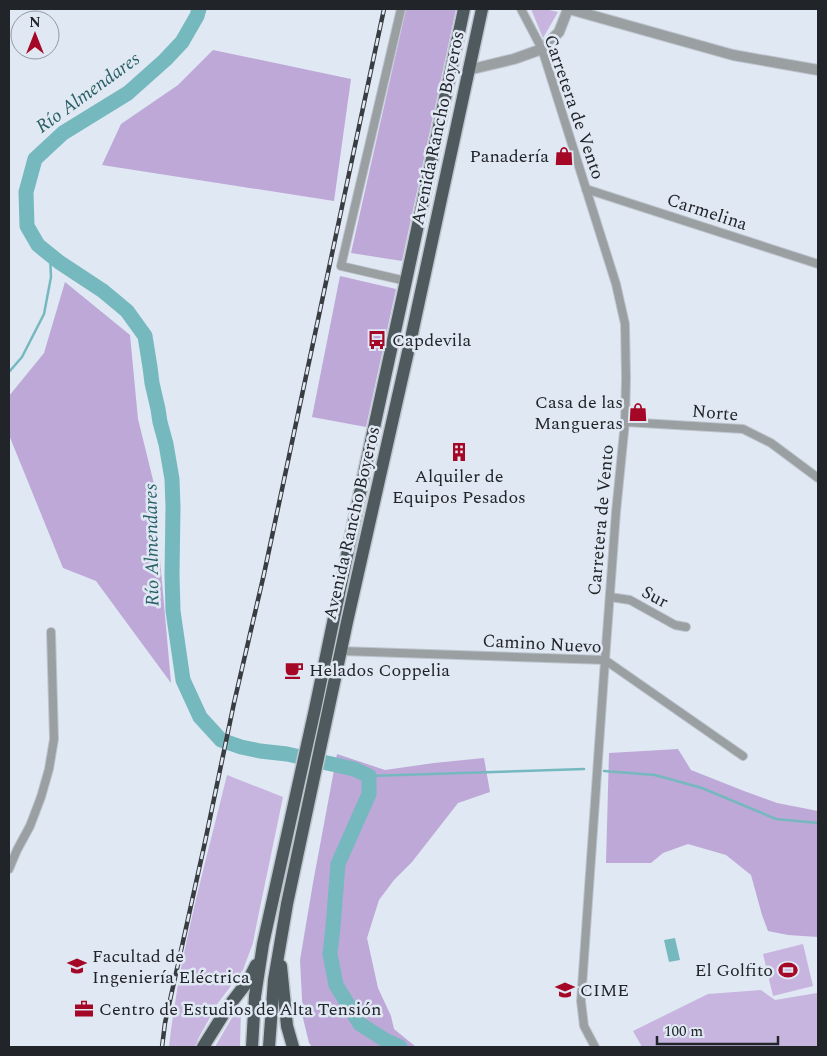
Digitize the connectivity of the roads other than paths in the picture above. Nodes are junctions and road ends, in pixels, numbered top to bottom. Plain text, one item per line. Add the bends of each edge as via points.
1 (402, 9) edge
2 (464, 9) edge
3 (482, 9) edge
4 (521, 9) edge
5 (568, 9) edge
6 (542, 49) junction
7 (468, 70) junction
8 (818, 70) edge
9 (586, 189) junction
10 (818, 264) edge
11 (406, 282) junction
12 (625, 422) junction
13 (818, 478) edge
14 (610, 597) junction
15 (686, 627) dead end
16 (51, 632) dead end
17 (341, 651) junction
18 (605, 660) junction
19 (322, 710) junction
20 (743, 756) dead end
21 (9, 869) edge
22 (264, 944) junction
23 (280, 945) junction
24 (203, 1047) edge
25 (252, 1047) edge
26 (269, 1047) edge
27 (293, 1047) edge
28 (595, 1047) edge

1 - 11 street via 342,266
2 - 11 highway, Avenida Rancho Boyeros
3 - 7 highway, Avenida Rancho Boyeros
4 - 6 street, Carretera de Vento
5 - 6 street via 559,32
5 - 8 street via 733,55
6 - 7 street
6 - 9 street, Carretera de Vento
7 - 17 highway, Avenida Rancho Boyeros
9 - 10 street, Carmelina
9 - 12 street, Carretera de Vento via 625,324
11 - 19 highway, Avenida Rancho Boyeros via 365,469
12 - 13 street, Norte via 743,429
12 - 14 street, Carretera de Vento
14 - 15 street, Sur via 630,600 675,625
14 - 18 street, Carretera de Vento
16 - 21 street via 54,739 49,768 30,826
17 - 18 street, Camino Nuevo
17 - 19 highway, Avenida Rancho Boyeros
18 - 20 street, Camino Nuevo
18 - 28 street, Carretera de Vento via 581,1001 584,1026
19 - 22 highway, Avenida Rancho Boyeros via 291,819
19 - 23 highway, Avenida Rancho Boyeros
22 - 24 highway via 248,981
22 - 25 highway, Avenida Rancho Boyeros via 255,996
23 - 26 highway, Avenida Rancho Boyeros
23 - 27 highway

